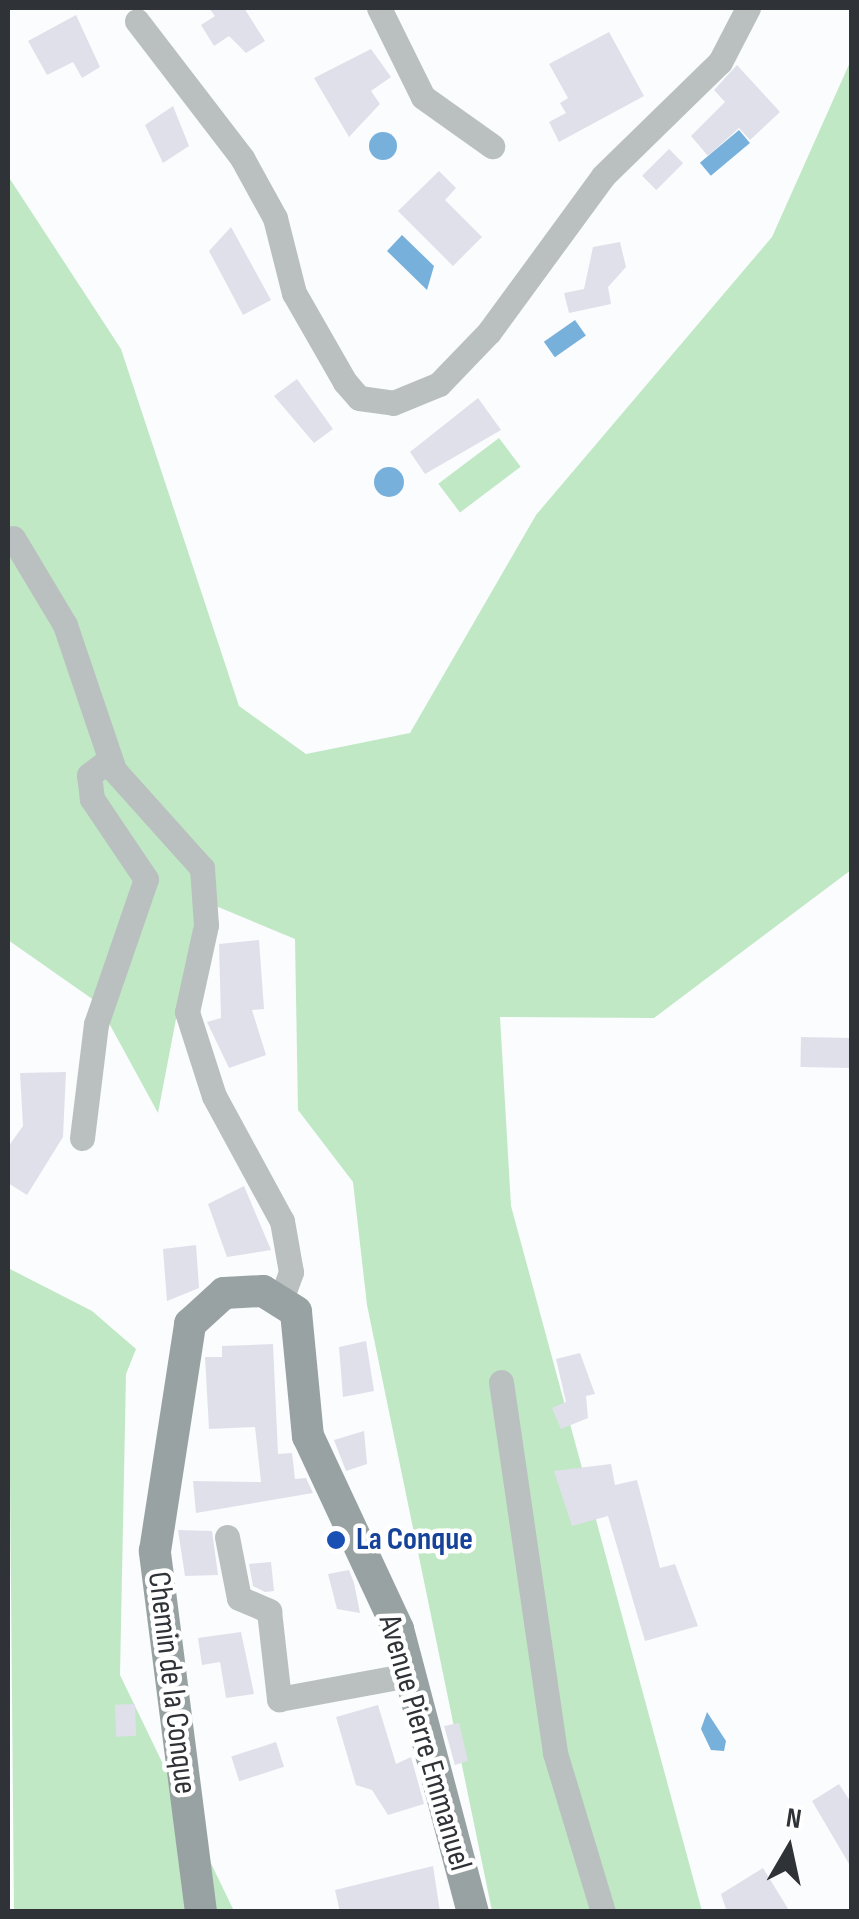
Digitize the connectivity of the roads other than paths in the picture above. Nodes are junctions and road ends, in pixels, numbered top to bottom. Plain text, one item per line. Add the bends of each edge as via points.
1 (379, 8) edge
2 (748, 8) edge
3 (137, 21) dead end
4 (492, 146) dead end
5 (13, 538) dead end
6 (109, 760) junction
7 (82, 1138) dead end
8 (282, 1297) junction
9 (502, 1382) dead end
10 (226, 1537) dead end
11 (408, 1675) junction
12 (201, 1912) edge
13 (473, 1912) edge
14 (603, 1912) edge

1 - 4 street via 423,97
2 - 3 street via 720,62 603,176 498,321 439,384 393,403 359,398 345,382 294,293 275,218 242,158
5 - 6 street via 66,625
6 - 7 street via 88,775 92,800 146,878 96,1024
6 - 8 street via 202,868 206,925 187,1012 214,1096 282,1221 291,1272
8 - 11 street, Avenue Pierre Emmanuel via 300,1326 299,1392 324,1484 398,1630
8 - 12 street, Chemin de la Conque via 211,1299 190,1324 173,1400 156,1577
9 - 14 street via 555,1752
10 - 11 street via 239,1598 269,1611 279,1699
11 - 13 street, Avenue Pierre Emmanuel

